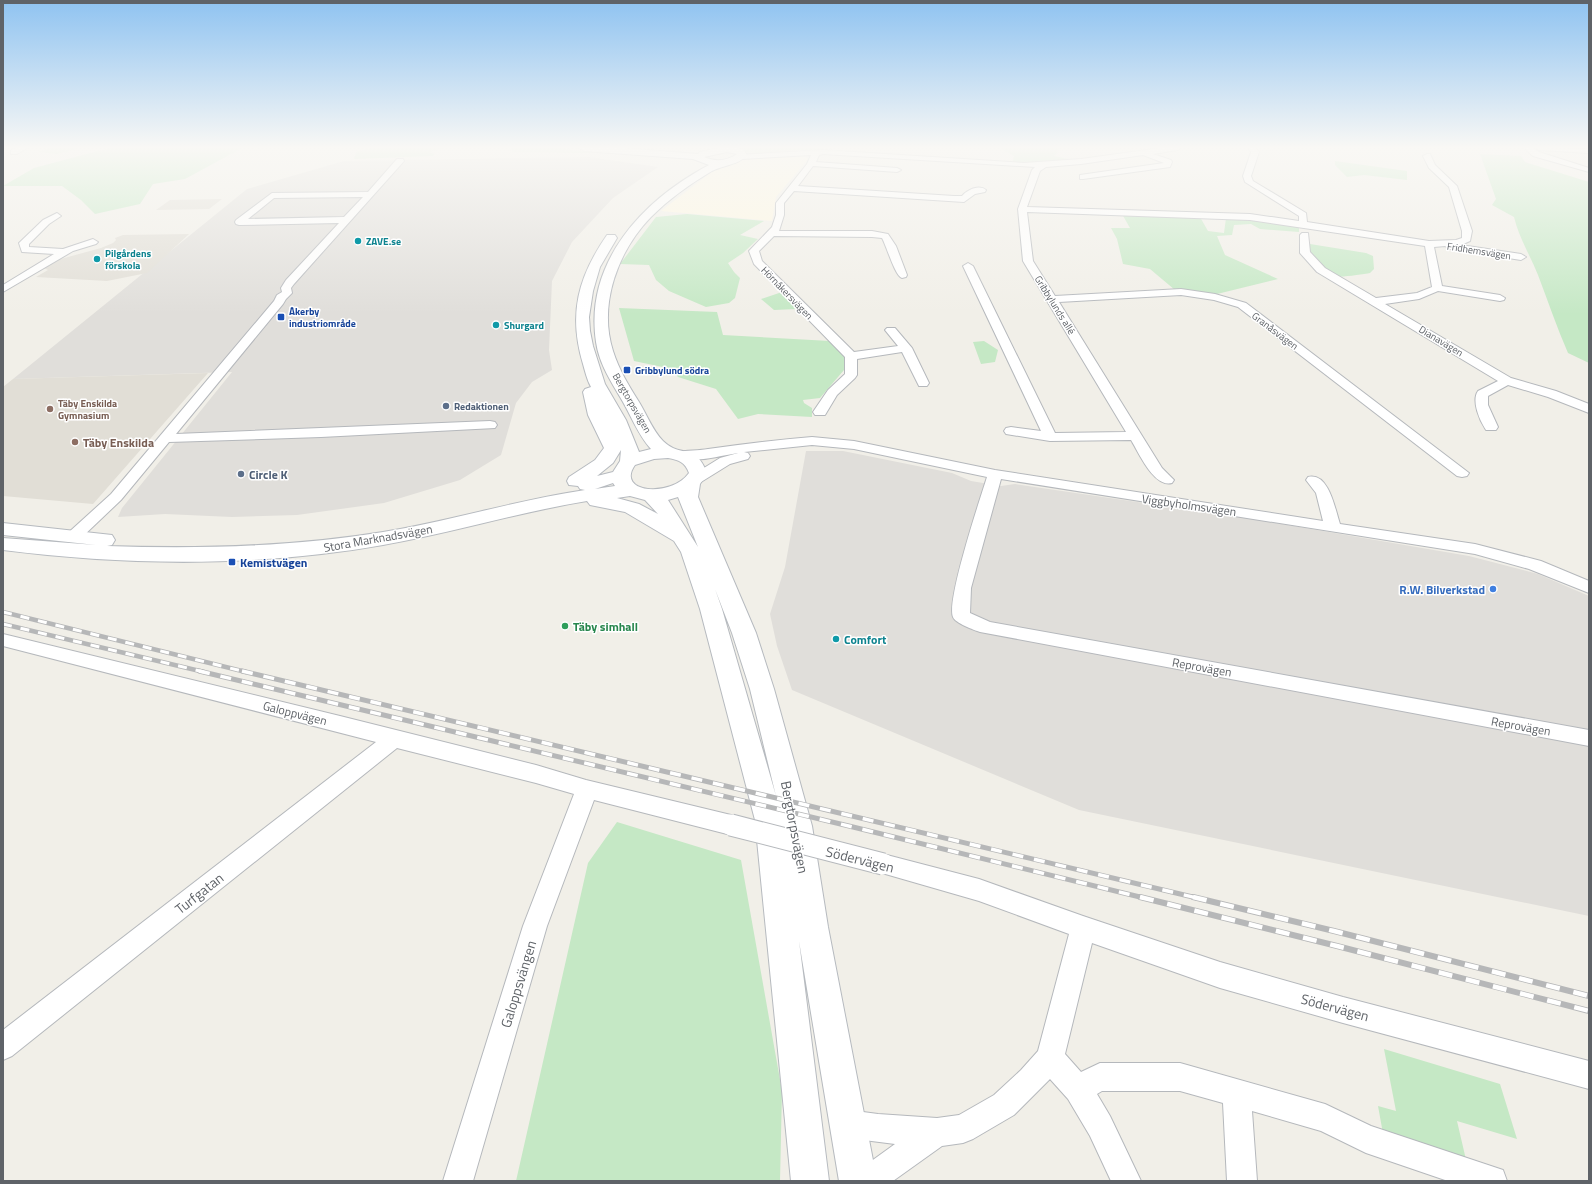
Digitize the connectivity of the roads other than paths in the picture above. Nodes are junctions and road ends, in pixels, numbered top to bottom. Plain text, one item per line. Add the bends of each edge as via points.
1 (263, 203) edge
2 (361, 203) edge
3 (645, 203) edge
4 (659, 203) edge
5 (780, 203) edge
6 (1024, 203) edge
7 (1285, 203) edge
8 (1458, 203) edge
9 (1022, 209) junction
10 (57, 216) dead end
11 (630, 216) dead end
12 (346, 220) junction
13 (1303, 224) junction
14 (618, 230) dead end
15 (772, 232) junction
16 (1305, 235) dead end
17 (93, 242) dead end
18 (1433, 244) junction
19 (64, 252) junction
20 (1520, 257) dead end
21 (968, 266) dead end
22 (902, 275) dead end
23 (1437, 288) junction
24 (3, 289) edge
25 (1500, 298) dead end
26 (1052, 299) junction
27 (1374, 302) junction
28 (891, 330) dead end
29 (906, 348) junction
30 (851, 356) junction
31 (591, 367) junction
32 (1507, 381) junction
33 (923, 383) dead end
34 (1589, 409) edge
35 (820, 412) dead end
36 (490, 425) dead end
37 (1491, 427) dead end
38 (1011, 431) dead end
39 (1135, 436) junction
40 (1050, 437) junction
41 (166, 438) junction
42 (786, 443) junction
43 (675, 454) junction
44 (1462, 473) dead end
45 (995, 474) junction
46 (626, 475) junction
47 (1167, 480) dead end
48 (1313, 480) dead end
49 (694, 482) junction
50 (652, 496) junction
51 (531, 502) junction
52 (1333, 528) junction
53 (3, 529) edge
54 (74, 536) junction
55 (682, 537) junction
56 (3, 544) edge
57 (60, 550) junction
58 (1589, 587) edge
59 (3, 640) edge
60 (1589, 738) edge
61 (394, 739) junction
62 (586, 789) junction
63 (1083, 928) junction
64 (3, 1047) edge
65 (1050, 1058) junction
66 (1589, 1075) edge
67 (1078, 1089) junction
68 (1237, 1094) junction
69 (848, 1124) junction
70 (937, 1132) junction
71 (458, 1181) edge
72 (810, 1181) edge
73 (858, 1181) edge
74 (870, 1181) edge
75 (1126, 1181) edge
76 (1242, 1181) edge
77 (1492, 1181) edge

1 - 12 street via 239,222
2 - 12 street
3 - 11 main road
4 - 43 main road, Bergtorpsvägen via 624,242 612,264 604,288 602,314 604,342 616,380 657,445
5 - 15 street, Hörnåkersvägen via 780,214 776,228
6 - 9 street, Gribbylunds allé
7 - 13 street via 1303,214
8 - 18 street, Fridhemsvägen via 1468,231 1467,239 1457,243
9 - 13 street, Fridhemsvägen via 1239,216
9 - 26 street, Gribbylunds allé via 1028,261
10 - 19 street via 46,222 24,243 24,246 25,250
12 - 41 street via 290,282 286,288 287,293 281,296 279,302
13 - 18 street, Fridhemsvägen
14 - 31 main road, Bergtorpsvägen via 606,244 594,266 586,291 582,317 585,346
15 - 22 street via 885,236
15 - 30 street, Hörnåkersvägen via 754,251 757,262
16 - 27 street, Dianavägen via 1305,253 1321,270
17 - 19 street
18 - 20 street, Fridhemsvägen
18 - 23 street
19 - 24 street
21 - 40 street
23 - 25 street
23 - 27 street via 1418,296
26 - 39 street, Gribbylunds allé
26 - 44 street, Granåsvägen via 1181,292 1215,297 1242,305
27 - 32 street, Dianavägen
28 - 29 street
29 - 30 street
29 - 33 street
30 - 35 street via 851,375 832,393
31 - 46 main road, Bergtorpsvägen via 630,451
31 - 51 main road via 590,388 597,415 613,448 608,460 574,482
32 - 34 street, Dianavägen via 1552,394
32 - 37 street via 1482,394 1482,405
36 - 41 street
38 - 40 street
39 - 40 street
39 - 47 street, Gribbylunds allé via 1157,471
41 - 54 street via 116,497
42 - 43 street, Viggbyholmsvägen via 705,454
42 - 45 street, Viggbyholmsvägen via 812,441 854,445
42 - 49 street, Viggbyholmsvägen via 725,461
43 - 46 main road via 653,454
43 - 49 main road, Bergtorpsvägen via 693,461 698,473
45 - 52 street, Viggbyholmsvägen
45 - 60 street, Reprovägen via 963,588 961,616 986,628
46 - 50 main road
46 - 51 main road, Stora Marknadsvägen via 586,495
48 - 52 street via 1323,492
49 - 50 main road via 678,492
49 - 69 main road, Bergtorpsvägen via 688,498 744,633 762,689 798,826 812,927
50 - 55 main road, Bergtorpsvägen via 662,505
51 - 54 main road, Stora Marknadsvägen via 359,536 291,544 229,546
51 - 55 main road via 613,502 636,510
51 - 57 main road, Stora Marknadsvägen via 415,533 313,549 218,554
52 - 58 street, Viggbyholmsvägen via 1475,549 1535,565
53 - 54 main road, Stora Marknadsvägen
54 - 57 main road
55 - 72 main road, Bergtorpsvägen via 691,552 710,609 769,820
56 - 57 main road, Stora Marknadsvägen
59 - 61 street, Galoppvägen
61 - 62 street, Galoppvägen
61 - 64 street, Turfgatan
62 - 63 street, Södervägen, bridge via 979,890
62 - 71 street, Galoppsvängen via 535,926
63 - 65 street
63 - 66 street, Södervägen via 1220,975
65 - 67 street
65 - 70 street via 1004,1105 963,1129
67 - 68 street via 1100,1077 1180,1077
67 - 75 street via 1100,1126
68 - 76 street
68 - 77 street via 1325,1118 1366,1139
69 - 70 street
69 - 73 main road, Bergtorpsvägen
70 - 74 street

